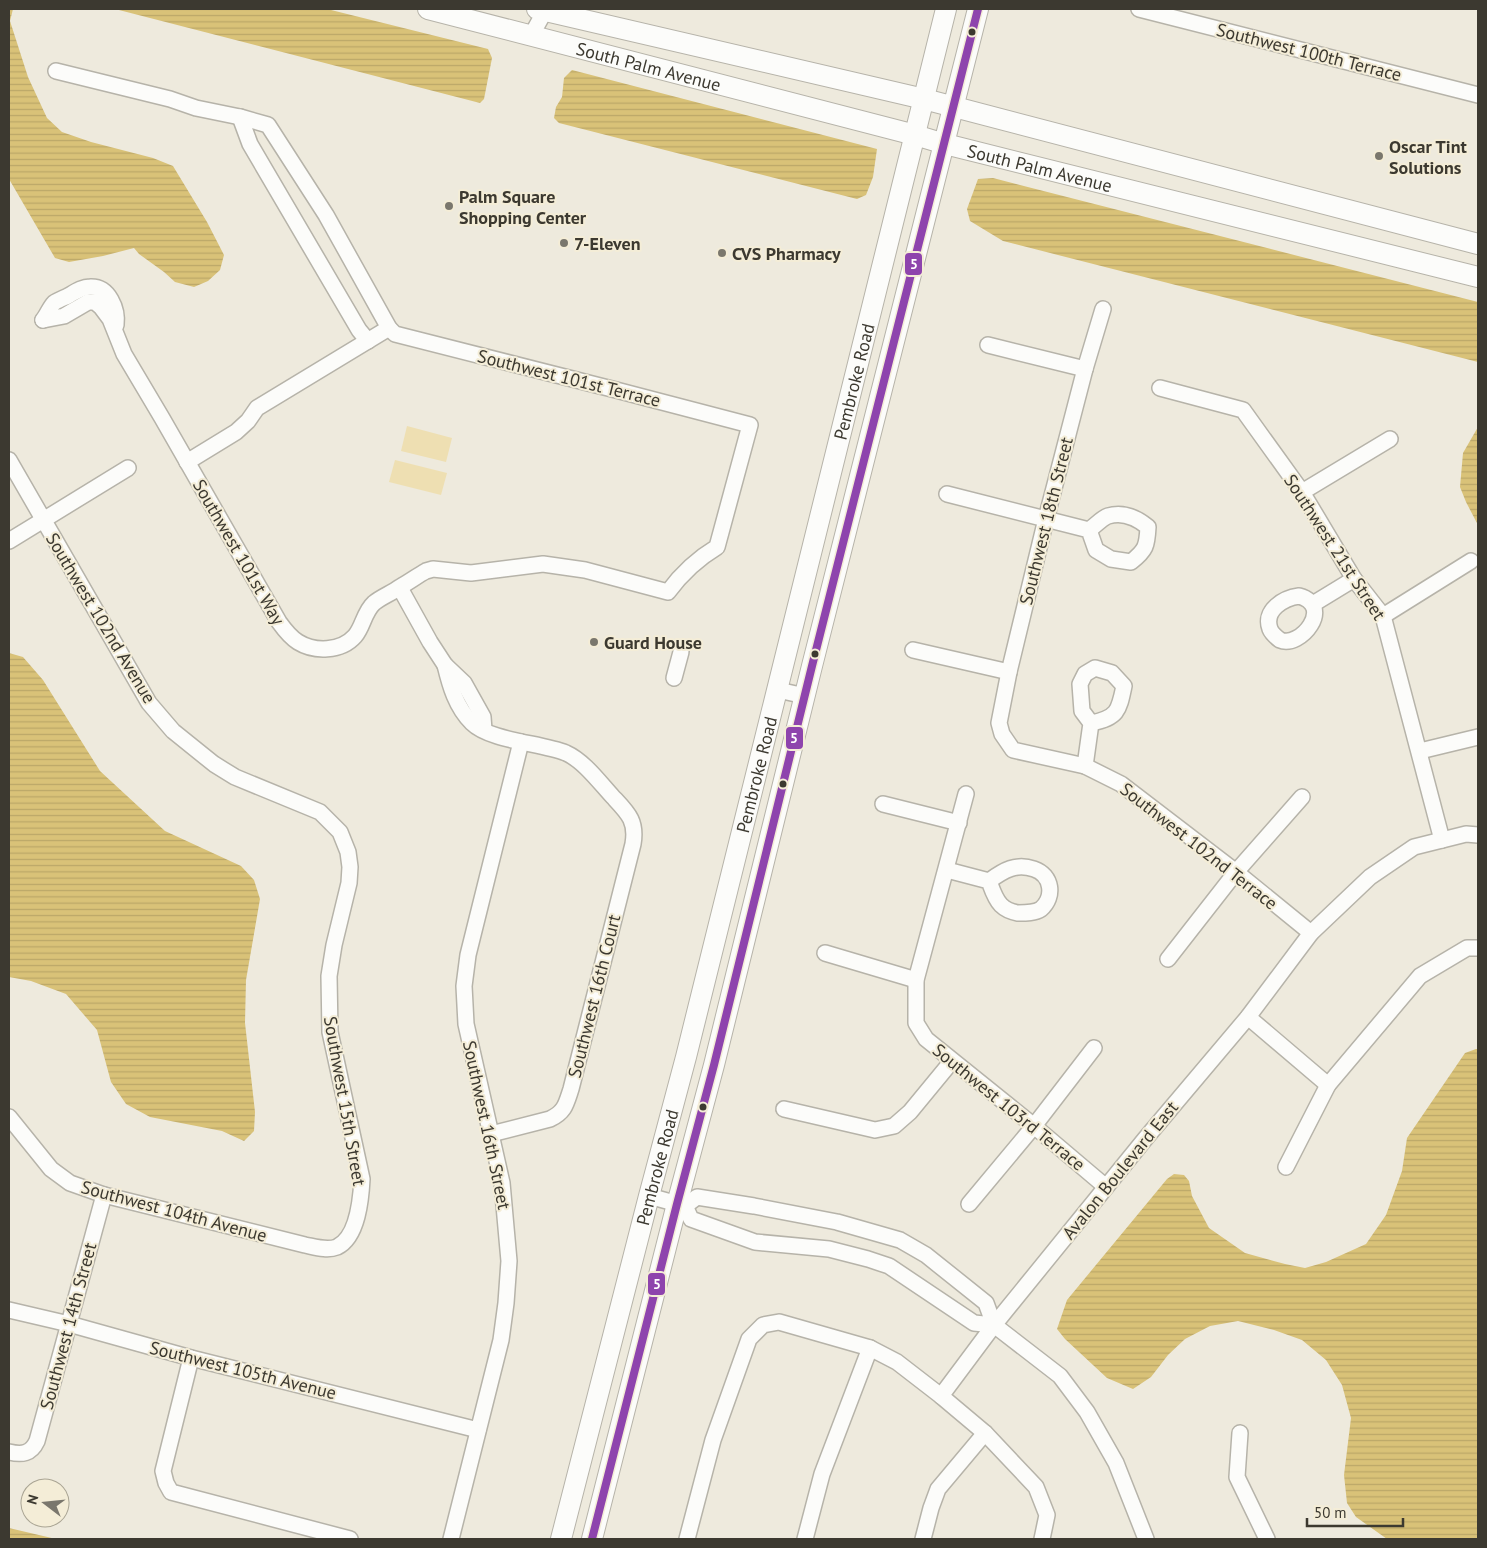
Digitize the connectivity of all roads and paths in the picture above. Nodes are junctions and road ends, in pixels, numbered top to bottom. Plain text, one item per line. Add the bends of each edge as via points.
1 (428, 9) edge
2 (539, 9) edge
3 (946, 9) edge
4 (978, 9) edge
5 (1139, 9) edge
6 (531, 36) junction
7 (56, 71) dead end
8 (1478, 95) edge
9 (924, 99) junction
10 (954, 107) junction
11 (240, 117) junction
12 (916, 135) junction
13 (944, 144) junction
14 (1478, 244) edge
15 (1478, 276) edge
16 (1103, 309) dead end
17 (389, 328) junction
18 (114, 331) junction
19 (368, 341) junction
20 (988, 345) dead end
21 (1085, 369) junction
22 (1160, 388) dead end
23 (1390, 439) dead end
24 (9, 460) edge
25 (187, 462) junction
26 (128, 468) dead end
27 (1302, 492) junction
28 (946, 494) dead end
29 (43, 520) junction
30 (1046, 520) junction
31 (1089, 530) dead end
32 (9, 541) edge
33 (717, 547) joint
34 (1471, 561) dead end
35 (1354, 580) junction
36 (400, 588) junction
37 (1313, 604) dead end
38 (1383, 616) junction
39 (913, 650) dead end
40 (681, 652) dead end
41 (1009, 672) junction
42 (674, 678) dead end
43 (778, 690) junction
44 (805, 696) junction
45 (1092, 723) dead end
46 (1002, 734) joint
47 (1478, 737) edge
48 (521, 742) junction
49 (1420, 751) junction
50 (1085, 766) junction
51 (966, 794) dead end
52 (1302, 797) dead end
53 (883, 804) dead end
54 (959, 823) junction
55 (340, 832) joint
56 (1478, 835) edge
57 (1442, 840) junction
58 (947, 870) junction
59 (1236, 872) junction
60 (989, 881) dead end
61 (1311, 933) junction
62 (1478, 948) edge
63 (825, 953) dead end
64 (1168, 959) dead end
65 (916, 980) junction
66 (1248, 1017) junction
67 (1094, 1048) dead end
68 (952, 1061) junction
69 (1328, 1085) junction
70 (784, 1109) dead end
71 (9, 1117) edge
72 (1034, 1126) junction
73 (492, 1134) junction
74 (1286, 1167) dead end
75 (1106, 1187) junction
76 (104, 1195) junction
77 (649, 1196) junction
78 (969, 1204) dead end
79 (681, 1205) junction
80 (885, 1236) junction
81 (337, 1247) joint
82 (875, 1261) junction
83 (9, 1310) edge
84 (70, 1324) junction
85 (994, 1325) junction
86 (870, 1348) junction
87 (191, 1358) junction
88 (941, 1396) junction
89 (478, 1430) junction
90 (986, 1433) junction
91 (1240, 1433) dead end
92 (9, 1452) edge
93 (350, 1539) edge
94 (451, 1539) edge
95 (561, 1539) edge
96 (592, 1539) edge
97 (686, 1539) edge
98 (804, 1539) edge
99 (923, 1539) edge
100 (1042, 1539) edge
101 (1146, 1539) edge
102 (1267, 1539) edge

1 - 6 main road, South Palm Avenue
2 - 6 street
2 - 9 main road, South Palm Avenue
3 - 9 main road, Pembroke Road
4 - 10 main road, Pembroke Road
5 - 8 street, Southwest 100th Terrace
6 - 12 main road, South Palm Avenue
7 - 11 street
9 - 10 main road, South Palm Avenue
9 - 12 main road, Pembroke Road
10 - 13 main road, Pembroke Road
10 - 14 main road, South Palm Avenue
11 - 17 street via 268,125 326,215
11 - 19 street via 250,144
12 - 13 main road, South Palm Avenue
12 - 43 main road, Pembroke Road
13 - 15 main road, South Palm Avenue
13 - 44 main road, Pembroke Road
16 - 21 street, Southwest 18th Street
17 - 19 street
17 - 33 street, Southwest 101st Terrace via 395,334 750,425
18 - 18 street, Southwest 101st Way via 117,322 112,302 101,289 91,286 54,303 44,320 64,316 88,302 95,302 106,312
18 - 25 street, Southwest 101st Way
19 - 25 street via 257,408 236,432
20 - 21 street
21 - 30 street, Southwest 18th Street
22 - 27 street, Southwest 21st Street via 1243,410
23 - 27 street
24 - 29 street, Southwest 102nd Avenue
25 - 36 street, Southwest 101st Way via 279,622 297,642 320,649 349,642 363,625 371,606
26 - 29 street
27 - 35 street, Southwest 21st Street
28 - 30 street
29 - 32 street
29 - 55 street, Southwest 102nd Avenue via 149,704 173,731 235,777 320,812
30 - 31 street
30 - 41 street, Southwest 18th Street
33 - 36 street, Southwest 101st Way via 696,560 668,592 585,570 543,564 471,573 433,569
34 - 38 street
35 - 37 street
35 - 38 street, Southwest 21st Street
36 - 48 street via 445,665 451,690 472,724 496,736
38 - 49 street, Southwest 21st Street
39 - 41 street
40 - 42 street
41 - 46 street, Southwest 18th Street via 999,723
43 - 44 street
43 - 77 main road, Pembroke Road
44 - 79 main road, Pembroke Road
45 - 50 street
46 - 50 street, Southwest 102nd Terrace via 1013,750
47 - 49 street
48 - 73 street, Southwest 16th Street via 468,955 464,986 466,1024
48 - 73 street, Southwest 16th Court via 577,759 624,809 634,825 634,835 564,1109 550,1119
49 - 57 street, Southwest 21st Street
50 - 59 street, Southwest 102nd Terrace via 1121,784
51 - 54 street
52 - 59 street
53 - 54 street
54 - 58 street
55 - 81 street, Southwest 15th Street via 350,867 329,976 330,1032 362,1179 356,1223
56 - 57 street via 1466,834
57 - 61 street via 1414,847 1370,877
58 - 60 street
58 - 65 street
59 - 61 street, Southwest 102nd Terrace
59 - 64 street
61 - 66 street
62 - 69 street via 1466,948 1420,976
63 - 65 street
65 - 68 street, Southwest 103rd Terrace via 916,1023 926,1039
66 - 69 street
66 - 75 street, Avalon Boulevard East
67 - 72 street
68 - 70 street via 910,1112 894,1126 875,1130
68 - 72 street, Southwest 103rd Terrace
69 - 74 street
71 - 76 street, Southwest 104th Avenue via 51,1169 70,1183
72 - 75 street, Southwest 103rd Terrace
72 - 78 street
73 - 89 street, Southwest 16th Street via 502,1183 509,1261 501,1340
75 - 85 street, Avalon Boulevard East
76 - 81 street, Southwest 104th Avenue via 305,1245 326,1249
76 - 84 street, Southwest 14th Street
77 - 79 street
77 - 95 main road, Pembroke Road
79 - 80 street via 697,1197 837,1222
79 - 82 street via 691,1219 755,1242 829,1249
79 - 96 main road, Pembroke Road
80 - 82 street
80 - 85 street via 900,1240 926,1255 986,1303
82 - 85 street via 889,1266 974,1323
83 - 84 street, Southwest 105th Avenue
84 - 87 street, Southwest 105th Avenue
84 - 92 street, Southwest 14th Street via 34,1449 16,1454
85 - 88 street, Avalon Boulevard East
85 - 101 street via 1060,1376 1087,1412 1116,1463
86 - 88 street via 896,1362
86 - 97 street via 780,1322 763,1325 749,1339 712,1440
86 - 98 street via 822,1474
87 - 89 street, Southwest 105th Avenue
87 - 93 street via 163,1471 172,1492
88 - 90 street
89 - 94 street, Southwest 16th Street
90 - 99 street via 938,1489
90 - 100 street via 1036,1487 1048,1515
91 - 102 street via 1237,1477

